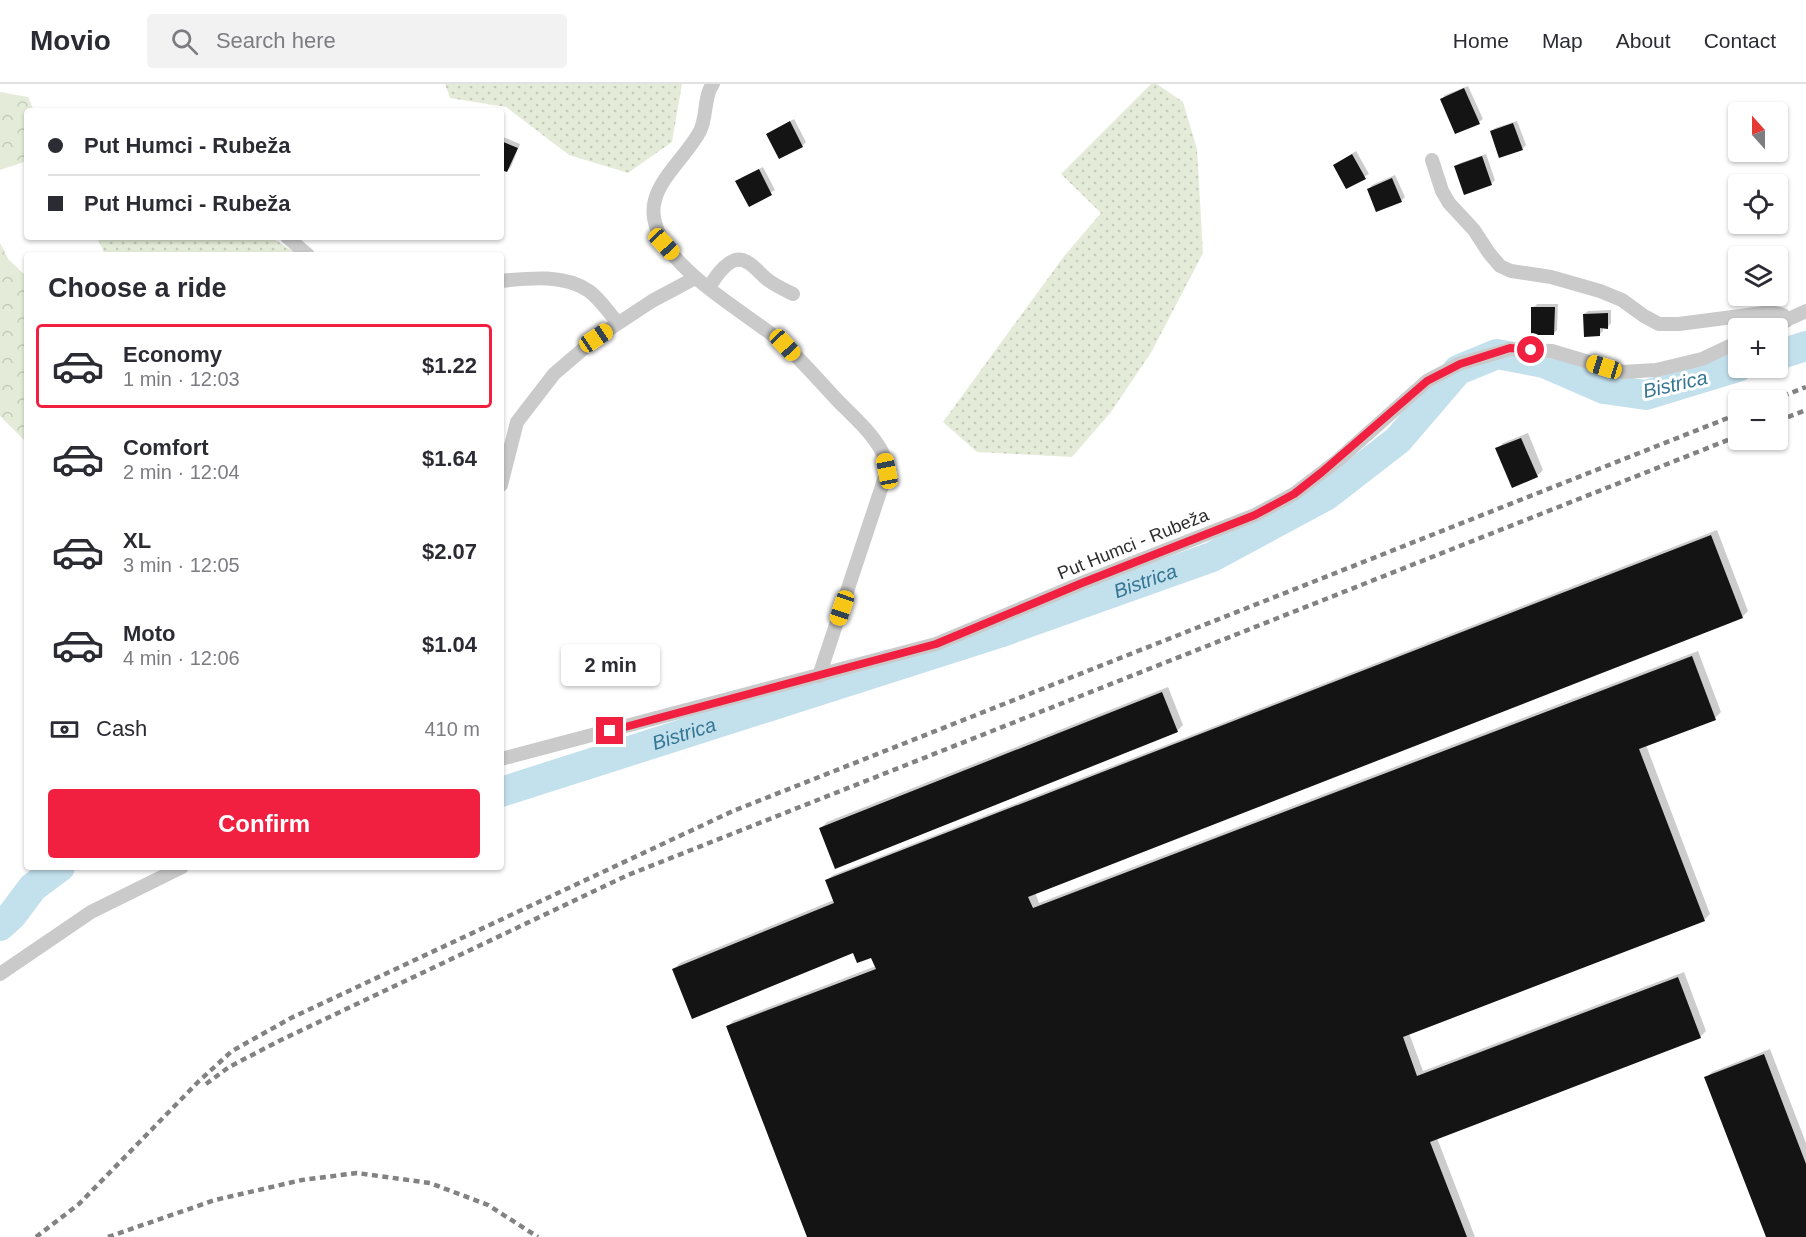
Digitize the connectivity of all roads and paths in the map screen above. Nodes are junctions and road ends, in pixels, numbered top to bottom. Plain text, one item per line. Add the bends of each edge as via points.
1 (713, 84) edge
2 (1432, 160) dead end
3 (290, 240) edge
4 (304, 252) edge
5 (695, 278) junction
6 (504, 281) edge
7 (709, 288) junction
8 (793, 294) dead end
9 (1806, 311) edge
10 (1784, 318) edge
11 (1788, 320) edge
12 (618, 323) junction
13 (1728, 347) edge
14 (504, 472) edge
15 (819, 676) junction
16 (504, 758) edge
17 (176, 870) edge
18 (0, 974) edge

1 - 5 street via 700,130 654,201 657,231
2 - 10 street via 1449,203 1500,266 1600,291 1659,324 1771,312
3 - 4 street
5 - 7 street
5 - 12 street
6 - 12 street via 564,280 590,291
7 - 8 street via 723,269 739,259
7 - 15 street via 785,345 867,431 885,458 887,471
9 - 11 street
12 - 14 street via 554,374 517,422
13 - 15 street, Put Humci - Rubeža via 1702,359 1656,370 1622,372 1552,351 1510,348 1460,364 1427,381 1294,494 1255,515 936,644
15 - 16 street, Put Humci - Rubeža
17 - 18 street via 91,912

